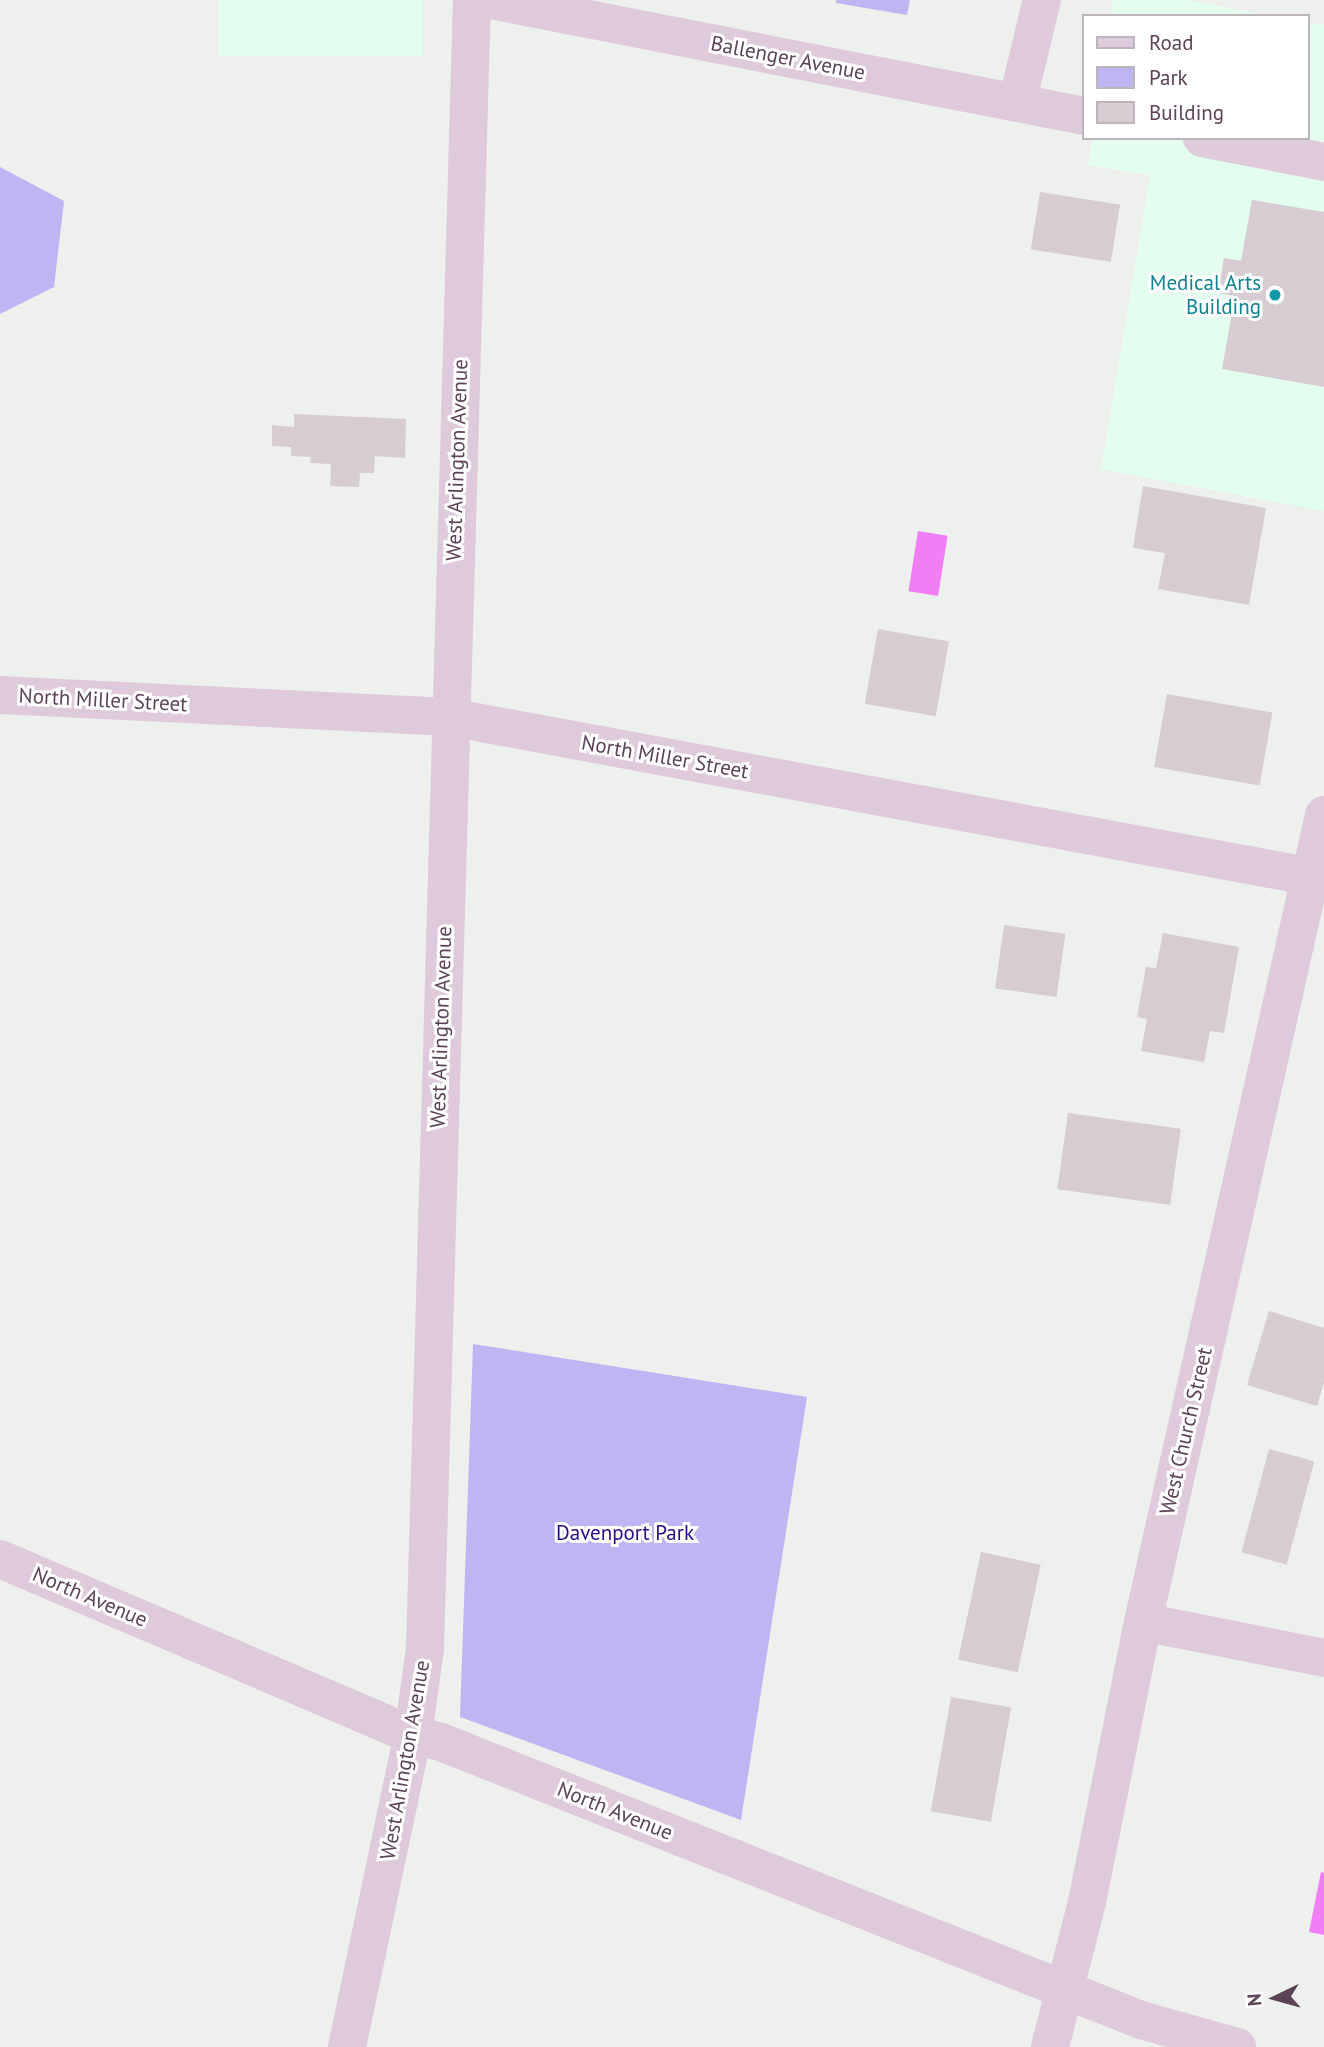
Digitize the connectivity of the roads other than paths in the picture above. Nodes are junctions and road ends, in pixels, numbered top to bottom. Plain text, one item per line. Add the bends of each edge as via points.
1 (472, 0) edge
2 (491, 0) edge
3 (1042, 0) edge
4 (1017, 103) junction
5 (1082, 116) edge
6 (1212, 140) edge
7 (1324, 162) edge
8 (0, 695) edge
9 (449, 717) junction
10 (1324, 815) edge
11 (1318, 877) edge
12 (0, 1559) edge
13 (1143, 1622) junction
14 (1324, 1658) edge
15 (413, 1735) junction
16 (1066, 1989) junction
17 (347, 2047) edge
18 (1050, 2047) edge
19 (1237, 2047) edge

1 - 9 street, West Arlington Avenue
2 - 4 street, Ballenger Avenue
3 - 4 street
4 - 5 street, Ballenger Avenue
6 - 7 street
8 - 9 street, North Miller Street
9 - 11 street, North Miller Street
9 - 15 street, West Arlington Avenue via 425,1649
10 - 11 street, West Church Street
11 - 13 street, West Church Street
12 - 15 street, North Avenue
13 - 14 street
13 - 16 street, West Church Street
15 - 16 street, North Avenue via 454,1747
15 - 17 street, West Arlington Avenue
16 - 18 street, West Church Street
16 - 19 street, North Avenue via 1141,2020

